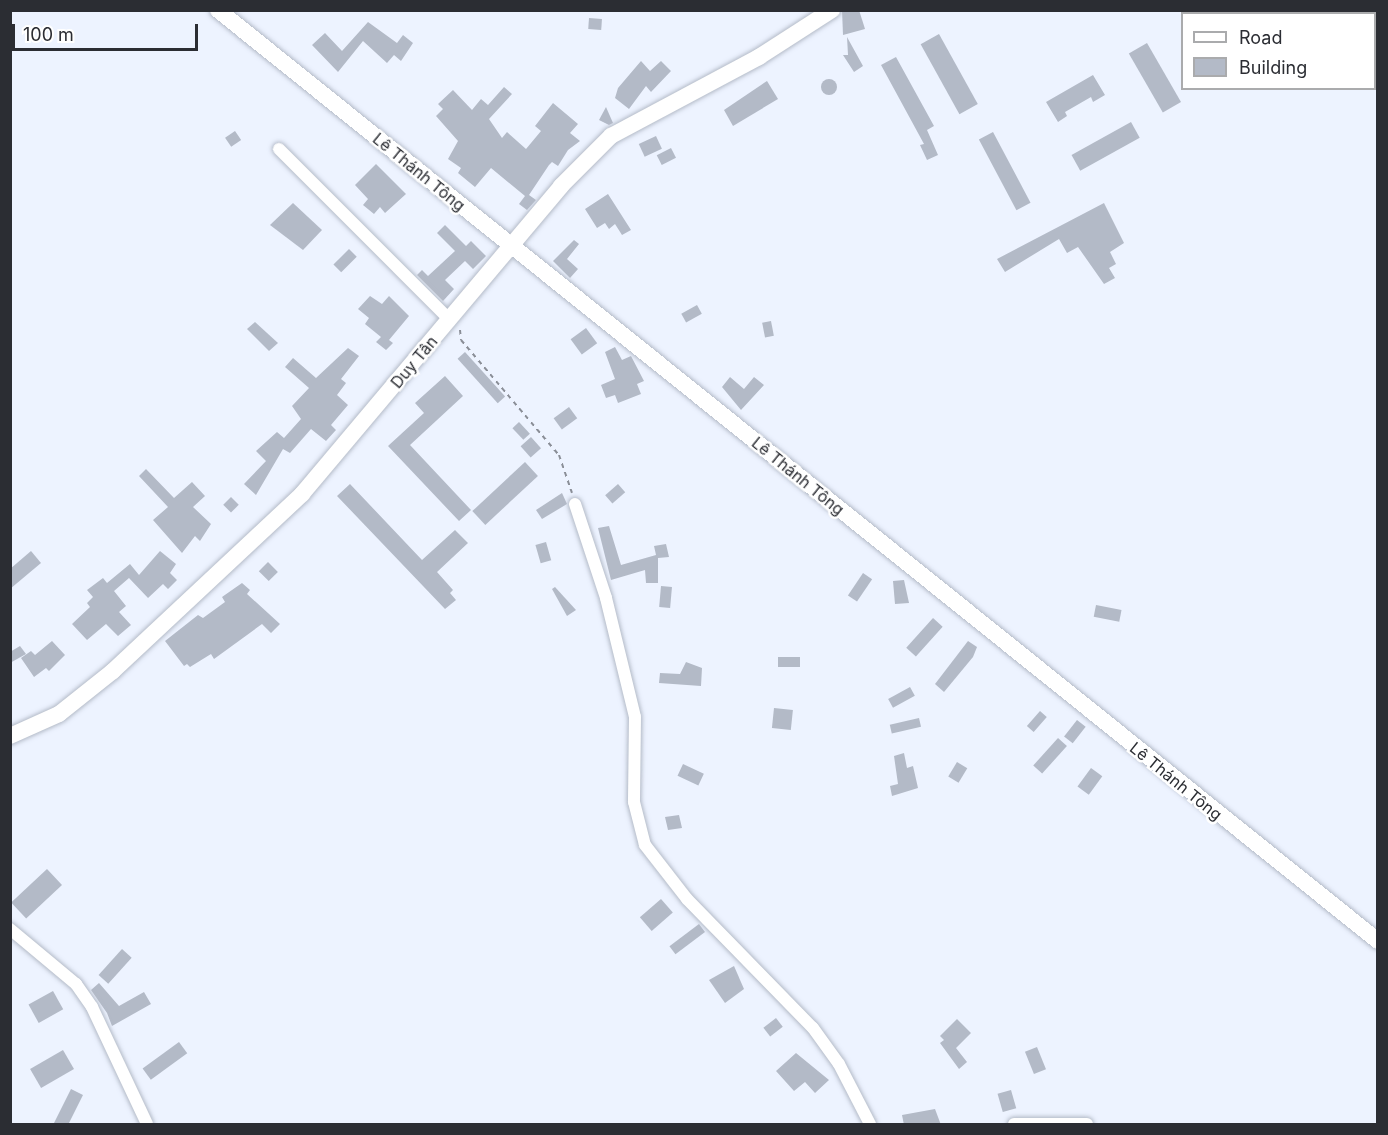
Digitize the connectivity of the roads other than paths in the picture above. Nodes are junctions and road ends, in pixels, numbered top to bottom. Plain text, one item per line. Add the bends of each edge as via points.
1 (219, 10) edge
2 (832, 10) edge
3 (279, 149) dead end
4 (511, 246) junction
5 (454, 314) junction
6 (575, 504) road end
7 (10, 736) edge
8 (10, 928) edge
9 (1377, 941) edge
10 (147, 1125) edge
11 (870, 1125) edge
12 (1014, 1125) edge
13 (1087, 1125) edge

1 - 4 street, Lê Thánh Tông
2 - 4 street, Duy Tân via 759,57 611,136 561,186
3 - 5 street
4 - 5 street, Duy Tân
4 - 9 street, Lê Thánh Tông
5 - 7 street, Duy Tân via 302,494 113,670 59,714
6 - 11 street via 606,598 635,717 634,802 645,845 687,898 813,1028 839,1064
8 - 10 street via 76,984 92,1007
12 - 13 street

